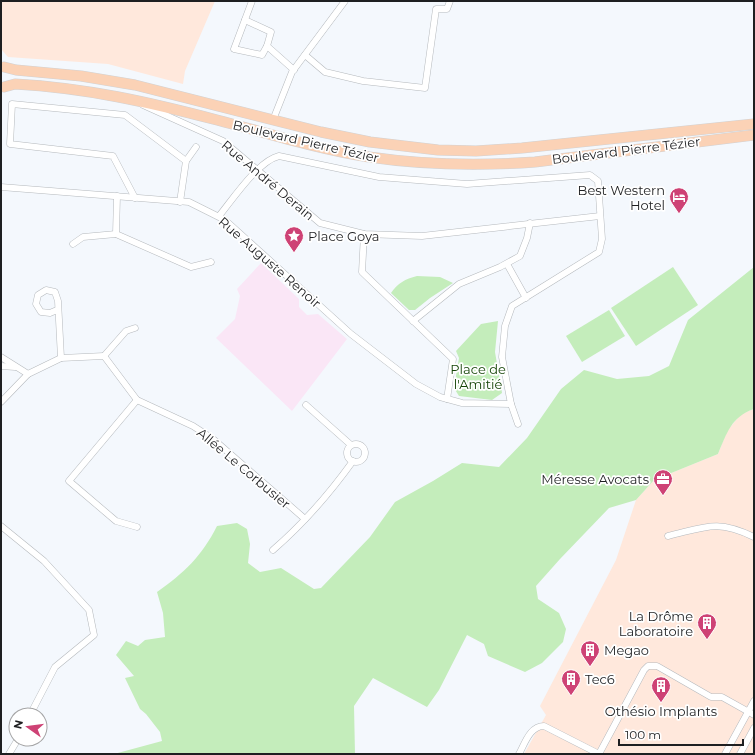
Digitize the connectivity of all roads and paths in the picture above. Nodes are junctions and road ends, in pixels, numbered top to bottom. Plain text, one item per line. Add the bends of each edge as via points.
1 (252, 1) edge
2 (345, 1) edge
3 (450, 1) edge
4 (245, 20) junction
5 (267, 46) junction
6 (305, 55) junction
7 (3, 65) edge
8 (294, 70) junction
9 (2, 89) edge
10 (133, 99) junction
11 (272, 120) junction
12 (754, 124) edge
13 (754, 135) edge
14 (196, 147) dead end
15 (186, 161) junction
16 (258, 170) junction
17 (1, 187) edge
18 (117, 196) junction
19 (135, 198) junction
20 (180, 202) junction
21 (218, 216) junction
22 (600, 216) junction
23 (530, 223) junction
24 (116, 234) junction
25 (364, 234) junction
26 (73, 244) dead end
27 (211, 262) dead end
28 (507, 264) junction
29 (526, 298) junction
30 (57, 310) dead end
31 (413, 321) junction
32 (135, 328) dead end
33 (104, 356) junction
34 (1, 357) edge
35 (61, 358) junction
36 (1, 366) edge
37 (19, 367) junction
38 (28, 374) junction
39 (447, 399) junction
40 (137, 400) junction
41 (1, 402) edge
42 (511, 404) junction
43 (306, 405) dead end
44 (518, 424) dead end
45 (351, 445) junction
46 (353, 461) junction
47 (305, 519) junction
48 (1, 526) edge
49 (138, 527) dead end
50 (668, 536) dead end
51 (754, 537) edge
52 (273, 550) dead end
53 (754, 701) edge
54 (34, 707) edge
55 (751, 713) edge
56 (754, 728) edge
57 (519, 754) edge
58 (599, 754) edge
59 (725, 754) edge
60 (740, 754) edge

1 - 4 street
2 - 6 street
3 - 6 street via 447,9 436,9 425,88 363,81 325,72
4 - 5 street via 271,32
4 - 5 street via 234,49 262,55
5 - 8 street
6 - 8 street
7 - 9 main road via 7,81
7 - 11 main road, Boulevard Pierre Tézier via 135,85
8 - 11 street
9 - 10 main road, Boulevard Pierre Tézier via 15,84 61,87
10 - 13 main road, Boulevard Pierre Tézier via 312,145 368,157 437,165 535,162
10 - 16 street, Rue André Derain via 223,141
11 - 12 main road, Boulevard Pierre Tézier via 370,142 432,150 476,151 602,141
14 - 15 street
15 - 19 street via 125,115 12,104 10,144 113,156
15 - 20 street
16 - 21 street
16 - 22 street via 279,156 379,177 467,184 590,175 598,181
16 - 25 street, Rue André Derain via 320,223
17 - 18 street, Rue Auguste Renoir
18 - 19 street, Rue Auguste Renoir
18 - 24 street
19 - 20 street, Rue Auguste Renoir
20 - 21 street, Rue Auguste Renoir via 188,202
21 - 39 street, Rue Auguste Renoir via 351,334 416,384
22 - 23 street, Rue André Derain
22 - 29 street via 602,239 599,252
23 - 25 street, Rue André Derain via 422,236
23 - 28 street via 520,256
24 - 26 street via 83,237
24 - 27 street via 191,267
25 - 31 street via 362,272
28 - 29 street
28 - 31 street via 459,284
29 - 42 street via 512,306 505,326 502,357
30 - 35 street
31 - 39 street via 453,359
32 - 33 street via 126,331
33 - 35 street
33 - 40 street, Allée Le Corbusier
34 - 37 street
35 - 38 street
36 - 37 street
37 - 38 street
38 - 41 street
39 - 42 street, Rue Auguste Renoir via 462,403
40 - 47 street, Allée Le Corbusier via 193,426 213,439
40 - 49 street via 69,481 116,521
42 - 44 street
43 - 45 street
45 - 46 street via 348,456
45 - 46 street via 359,444 364,449 364,456 360,461
46 - 47 street
47 - 52 street
48 - 54 street via 44,561 88,610 94,635 55,667
50 - 51 street via 719,525 734,528
53 - 55 street
55 - 58 street via 722,697 711,697 657,666 648,666
55 - 59 street
56 - 60 street
57 - 58 street via 532,730 544,726

